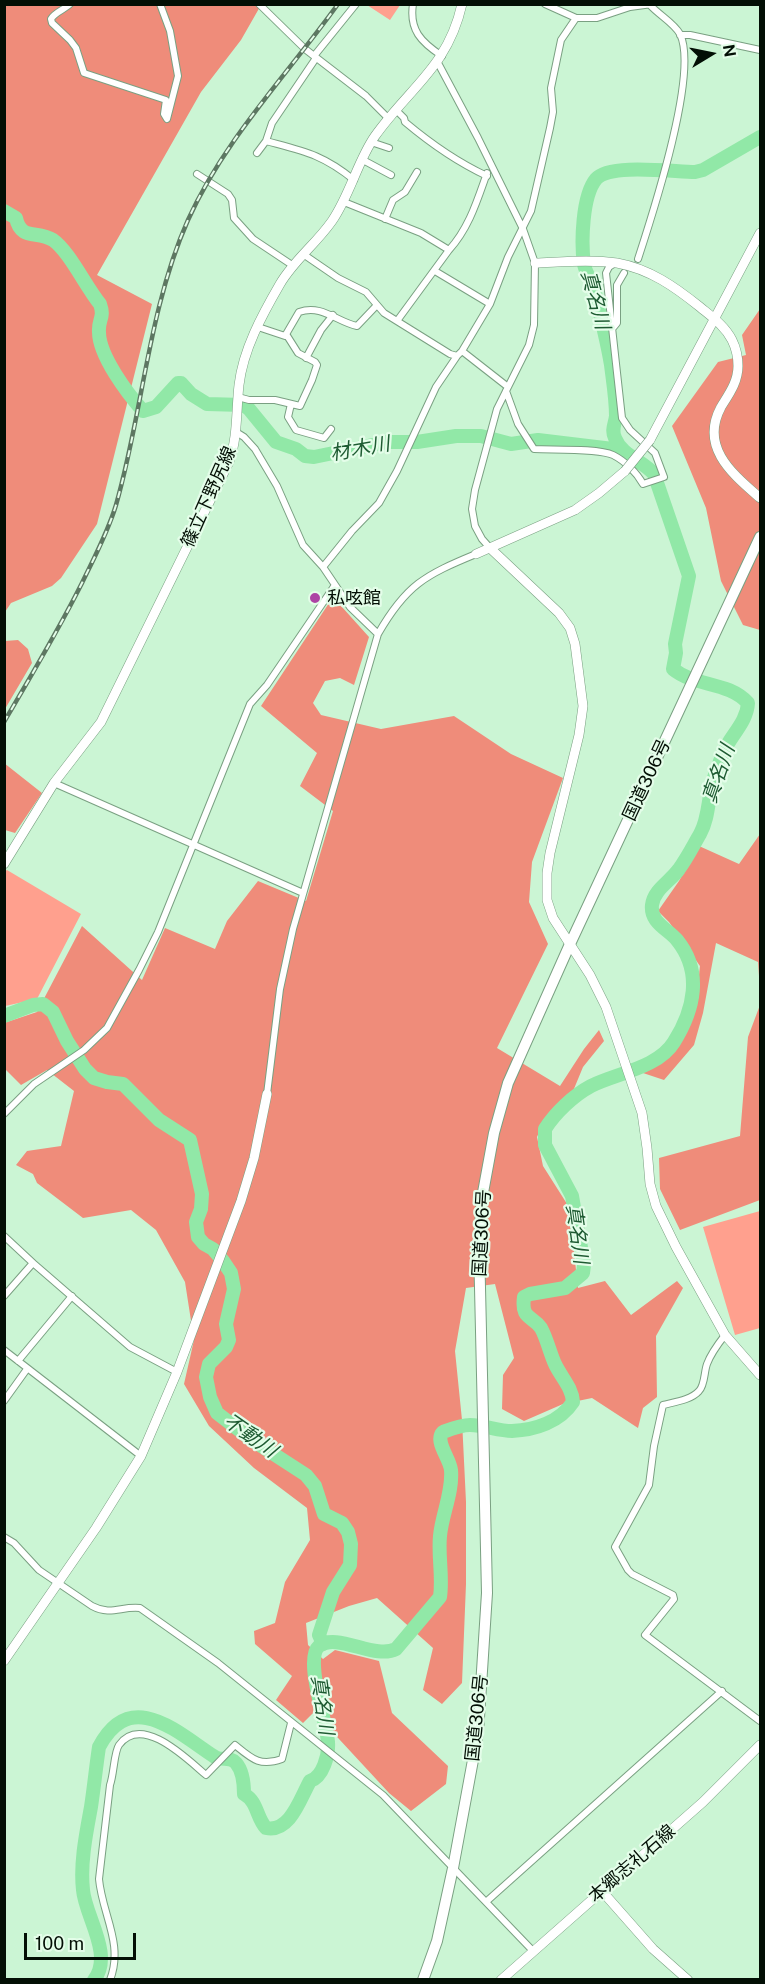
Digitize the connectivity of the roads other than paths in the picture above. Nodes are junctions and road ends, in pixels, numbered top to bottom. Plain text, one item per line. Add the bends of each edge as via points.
1 (70, 4) edge
2 (160, 4) edge
3 (259, 4) edge
4 (357, 4) edge
5 (413, 4) edge
6 (462, 4) edge
7 (545, 4) edge
8 (647, 5) edge
9 (560, 8) edge
10 (576, 18) junction
11 (680, 35) junction
12 (760, 50) edge
13 (315, 57) junction
14 (440, 59) junction
15 (396, 110) junction
16 (388, 118) junction
17 (266, 141) junction
18 (371, 142) junction
19 (389, 148) dead end
20 (257, 153) dead end
21 (363, 160) junction
22 (492, 168) junction
23 (417, 172) dead end
24 (197, 174) dead end
25 (391, 175) dead end
26 (487, 176) junction
27 (354, 180) junction
28 (344, 202) junction
29 (385, 219) junction
30 (523, 230) junction
31 (760, 233) edge
32 (448, 250) junction
33 (303, 254) junction
34 (638, 259) dead end
35 (535, 263) junction
36 (616, 263) junction
37 (292, 265) junction
38 (435, 271) junction
39 (624, 273) dead end
40 (490, 304) junction
41 (377, 305) junction
42 (333, 315) junction
43 (716, 319) junction
44 (397, 321) junction
45 (258, 327) junction
46 (612, 329) junction
47 (286, 334) junction
48 (459, 354) junction
49 (306, 358) junction
50 (507, 389) junction
51 (238, 398) junction
52 (291, 404) junction
53 (331, 429) dead end
54 (236, 432) junction
55 (760, 498) edge
56 (760, 537) edge
57 (490, 548) junction
58 (476, 554) joint
59 (323, 567) junction
60 (335, 585) junction
61 (378, 634) junction
62 (54, 783) junction
63 (195, 844) junction
64 (4, 864) edge
65 (303, 893) junction
66 (570, 944) junction
67 (267, 1094) joint
68 (4, 1114) edge
69 (4, 1236) edge
70 (33, 1263) junction
71 (4, 1296) edge
72 (72, 1296) junction
73 (725, 1335) junction
74 (4, 1350) edge
75 (18, 1361) junction
76 (27, 1369) junction
77 (177, 1372) junction
78 (760, 1375) edge
79 (4, 1401) edge
80 (141, 1456) junction
81 (4, 1537) edge
82 (57, 1584) junction
83 (4, 1661) edge
84 (722, 1691) junction
85 (760, 1721) edge
86 (291, 1723) junction
87 (760, 1745) edge
88 (453, 1869) junction
89 (601, 1890) junction
90 (487, 1901) junction
91 (533, 1951) junction
92 (506, 1978) edge
93 (110, 1980) edge
94 (423, 1980) edge
95 (688, 1980) edge

1 - 2 street via 51,19 76,48 84,74 166,100 167,119 178,76 170,31
3 - 13 street
4 - 13 street
5 - 14 street via 414,29
6 - 14 street, 篠立下野尻線
7 - 9 street
8 - 10 street via 597,18
8 - 11 street
9 - 10 street
10 - 30 street via 561,40 551,88 550,128 537,190
11 - 12 street
11 - 34 street via 684,76 664,180
13 - 16 street
13 - 17 street via 272,123
14 - 15 street, 篠立下野尻線
14 - 22 street
15 - 16 street, 篠立下野尻線
15 - 26 street via 428,140 464,166
16 - 18 street, 篠立下野尻線
17 - 20 street
17 - 27 street via 319,157
18 - 19 street
18 - 21 street, 篠立下野尻線
21 - 25 street
21 - 27 street, 篠立下野尻線
22 - 26 street
22 - 30 street
23 - 29 street via 405,192 393,200
24 - 37 street via 228,194 234,218 253,239
26 - 32 street via 469,221
27 - 28 street, 篠立下野尻線
28 - 29 street
28 - 33 street, 篠立下野尻線
29 - 32 street via 422,232
30 - 35 street
30 - 40 street
31 - 43 street
32 - 38 street
33 - 37 street, 篠立下野尻線
33 - 41 street via 366,292
35 - 36 street
35 - 50 street via 534,325 529,345
36 - 43 street via 663,279
36 - 46 street via 606,273
37 - 45 street, 篠立下野尻線
38 - 40 street
38 - 44 street
39 - 46 street via 617,285 617,323
40 - 48 street
41 - 42 street via 357,326
41 - 44 street
42 - 47 street via 323,311 299,312
42 - 49 street
43 - 55 street via 734,343 738,370 718,414 716,443 729,470
43 - 57 street, bridge via 650,440 625,471 575,510
44 - 48 street
45 - 47 street
45 - 51 street, 篠立下野尻線 via 243,361
46 - 50 street via 622,418 655,453 664,477 661,479 643,484 612,454 534,449 518,424
47 - 49 street
48 - 50 street
48 - 59 street via 436,387 379,503
49 - 52 street via 317,365 315,374 300,406
50 - 57 street via 497,409 472,509 475,526
51 - 52 street
51 - 54 street, 篠立下野尻線
52 - 53 street via 288,417 296,430 324,438
54 - 59 street via 255,449 303,544
54 - 62 street, 篠立下野尻線 via 229,462 101,722
56 - 66 highway, 国道306号
57 - 58 street
57 - 66 street via 559,613 575,644 583,706 550,853 546,890 553,918
58 - 61 street via 422,579 402,598
59 - 60 street
60 - 61 street via 350,607
60 - 63 street via 250,704
61 - 65 street
62 - 63 street
62 - 64 street, 篠立下野尻線
63 - 65 street
63 - 68 street via 158,932 107,1028 80,1053 34,1084
65 - 67 street via 280,989
66 - 73 street via 606,1007 631,1078 642,1113 650,1184 657,1206
66 - 88 highway, 国道306号 via 508,1083 482,1198 479,1244 487,1593 478,1733
67 - 77 street via 241,1201
69 - 70 street
70 - 71 street
70 - 72 street
72 - 75 street
72 - 77 street via 130,1347
73 - 78 street
73 - 84 street via 713,1351 699,1392 663,1405 649,1485 615,1547 632,1574 673,1595 674,1599 645,1635
74 - 75 street
75 - 76 street
76 - 79 street
76 - 80 street
77 - 80 street
80 - 82 street
81 - 82 street
82 - 83 street
82 - 86 street via 101,1611 130,1607 151,1614
84 - 85 street
84 - 90 street
86 - 88 street via 383,1795
86 - 93 street via 282,1759 261,1762 235,1745 206,1775 158,1738 144,1734 119,1744 99,1879 116,1948
87 - 89 street, 本郷志礼石線 via 703,1802
88 - 90 street
88 - 94 highway, 国道306号
89 - 91 street, 本郷志礼石線
89 - 95 street via 653,1949
90 - 91 street
91 - 92 street, 本郷志礼石線

